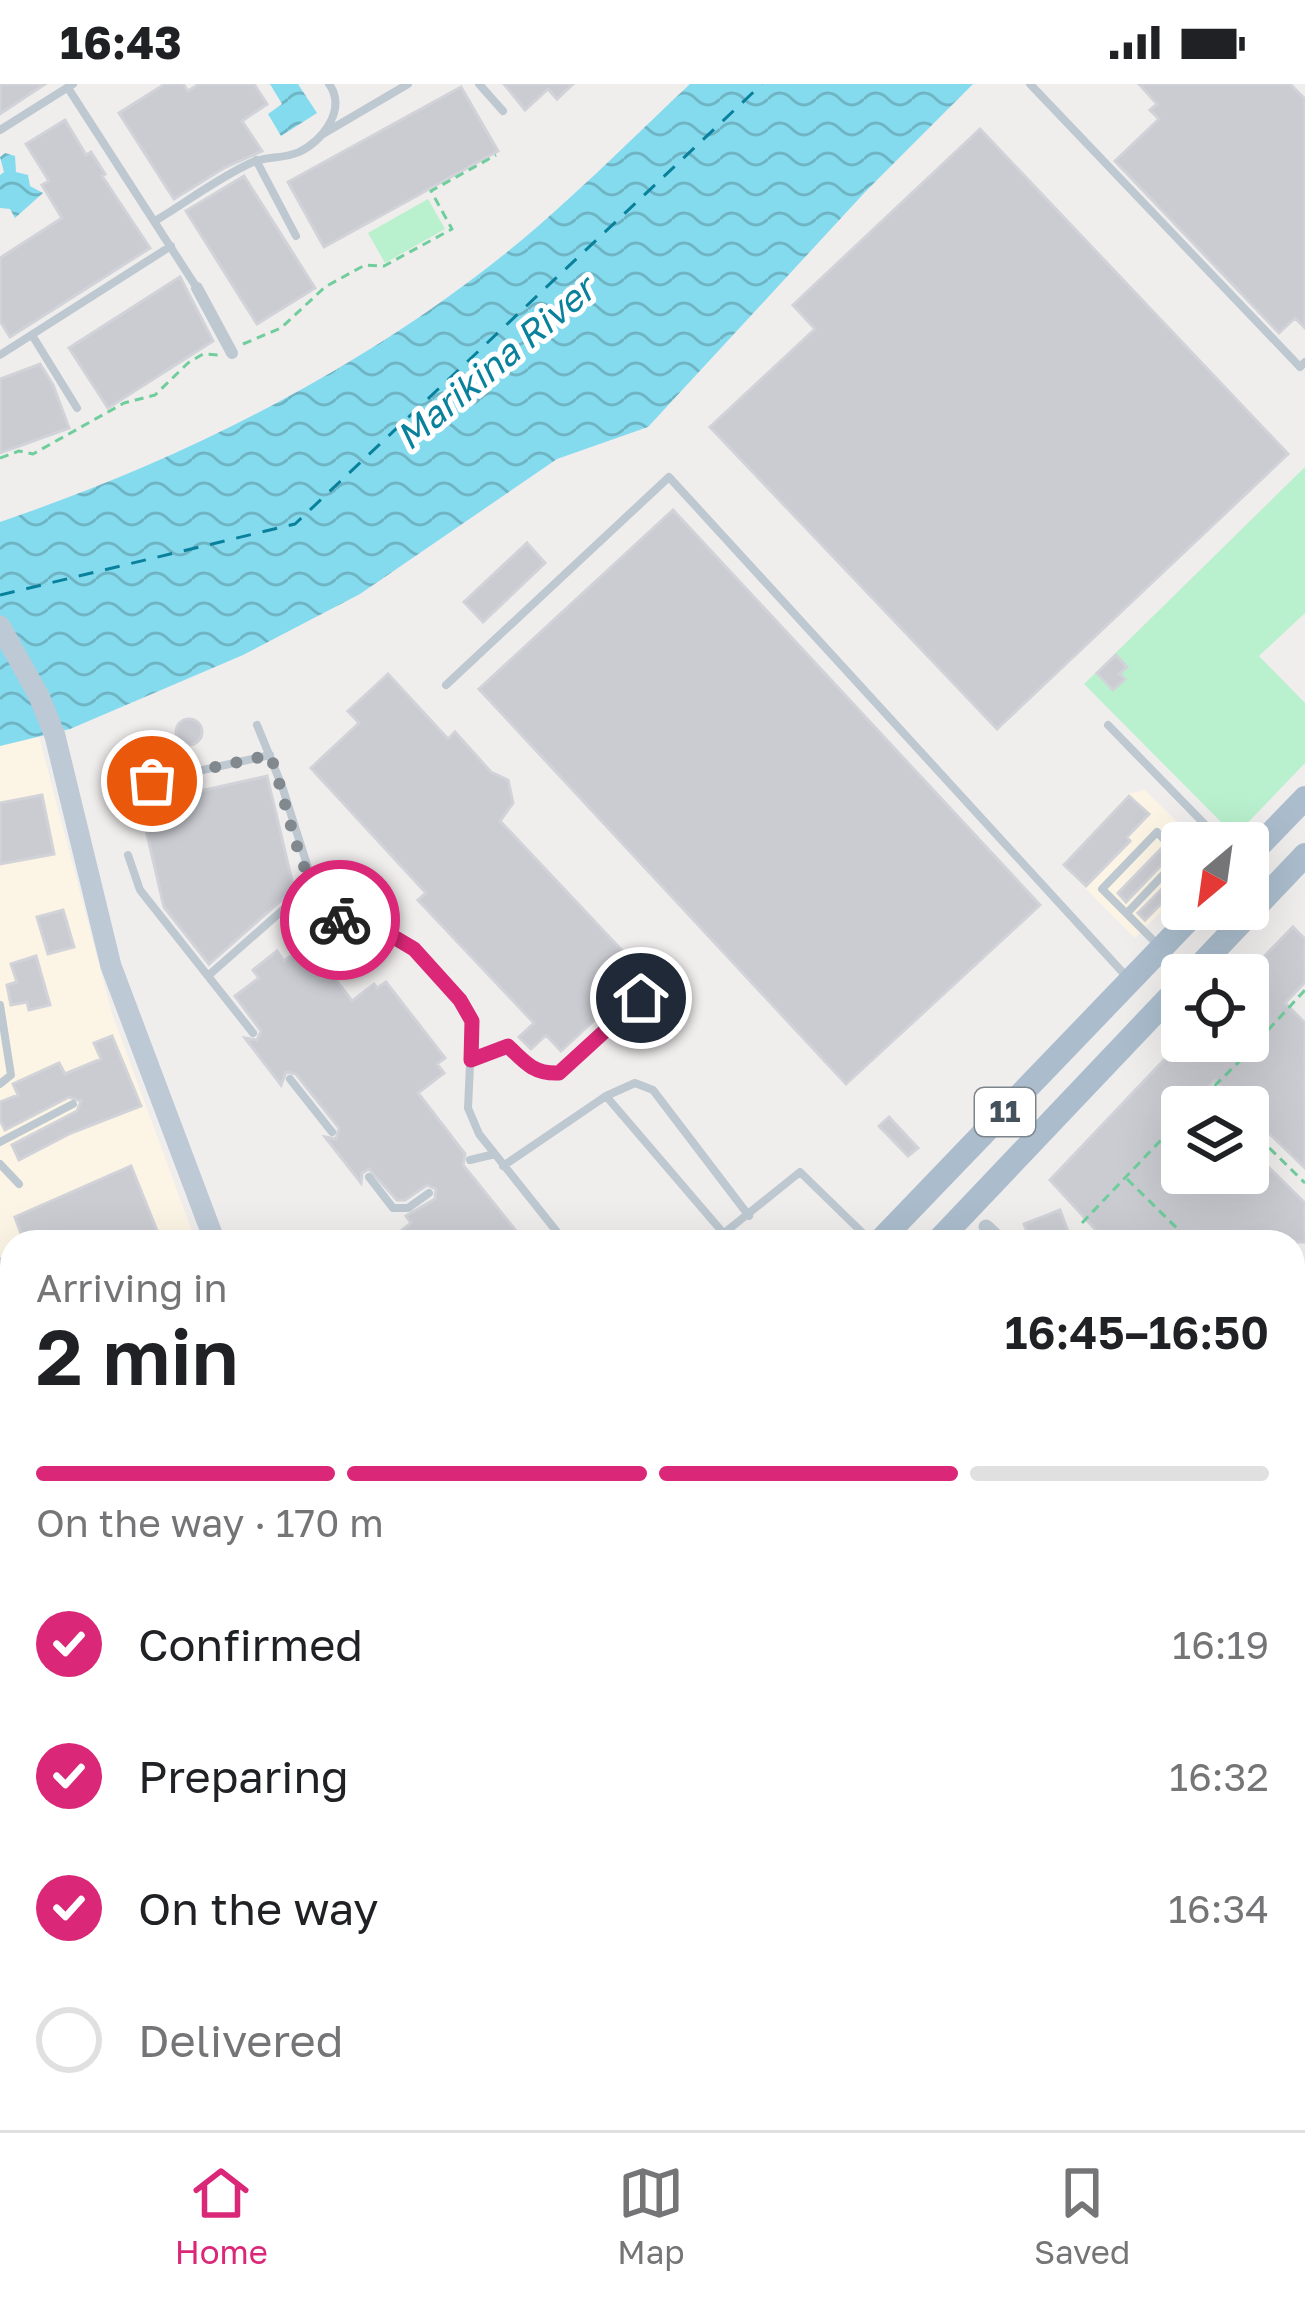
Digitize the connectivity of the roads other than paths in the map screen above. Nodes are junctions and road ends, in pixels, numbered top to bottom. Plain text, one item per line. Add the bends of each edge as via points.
1 (329, 84) edge
2 (408, 84) edge
3 (479, 84) edge
4 (1030, 84) edge
5 (70, 86) edge
6 (503, 111) dead end
7 (0, 130) edge
8 (322, 135) junction
9 (256, 160) junction
10 (155, 221) junction
11 (296, 236) dead end
12 (171, 246) junction
13 (197, 288) joint
14 (32, 335) junction
15 (232, 352) road end
16 (0, 355) edge
17 (1305, 362) edge
18 (77, 408) dead end
19 (0, 626) edge
20 (446, 685) dead end
21 (1108, 724) dead end
22 (257, 725) dead end
23 (270, 755) junction
24 (113, 790) dead end
25 (1305, 797) edge
26 (1203, 822) edge
27 (1269, 835) edge
28 (1161, 836) edge
29 (128, 855) dead end
30 (1305, 855) edge
31 (1161, 877) edge
32 (310, 885) junction
33 (1126, 913) junction
34 (1179, 930) edge
35 (1161, 949) junction
36 (1211, 954) edge
37 (209, 974) junction
38 (1130, 981) junction
39 (641, 998) dead end
40 (0, 1005) edge
41 (1161, 1006) edge
42 (253, 1033) dead end
43 (471, 1060) junction
44 (290, 1079) dead end
45 (0, 1084) edge
46 (606, 1096) junction
47 (73, 1104) dead end
48 (332, 1132) dead end
49 (0, 1142) edge
50 (494, 1154) junction
51 (470, 1160) dead end
52 (0, 1164) edge
53 (503, 1166) junction
54 (369, 1177) dead end
55 (19, 1184) dead end
56 (429, 1193) dead end
57 (749, 1216) junction
58 (986, 1227) dead end
59 (210, 1230) edge
60 (556, 1230) edge
61 (721, 1230) edge
62 (731, 1230) edge
63 (862, 1230) edge
64 (887, 1230) edge
65 (948, 1230) edge
66 (989, 1230) edge
67 (693, 2130) edge
68 (708, 2130) edge

1 - 8 lane via 335,113
2 - 8 lane
3 - 6 lane
4 - 17 lane via 1300,367
5 - 7 lane
5 - 10 lane
8 - 9 lane via 302,151
9 - 10 lane
9 - 11 lane
10 - 12 lane
12 - 13 lane
12 - 14 lane
13 - 15 street
14 - 16 lane
14 - 18 lane
19 - 59 main road via 39,695 111,966
20 - 38 lane via 669,476
21 - 26 lane
22 - 23 lane
23 - 24 lane
23 - 32 lane
25 - 27 main road
28 - 33 lane via 1102,889
29 - 37 lane via 140,890
30 - 36 main road
31 - 33 lane
32 - 37 lane
32 - 43 lane via 332,916 414,949 472,1021
33 - 35 lane
34 - 35 main road, 11
35 - 38 main road, 11
37 - 42 lane
38 - 64 main road, 11
39 - 43 lane via 559,1073 529,1068 508,1046
40 - 45 lane via 11,1075
41 - 65 main road, 11
43 - 50 lane via 468,1108
44 - 48 lane
46 - 53 lane
46 - 57 lane via 635,1083 653,1090
46 - 61 lane
47 - 49 lane
50 - 51 lane
50 - 53 lane
52 - 55 lane
53 - 60 lane
54 - 56 lane via 393,1208
57 - 62 lane
57 - 63 lane via 800,1172
58 - 66 street
67 - 68 street

